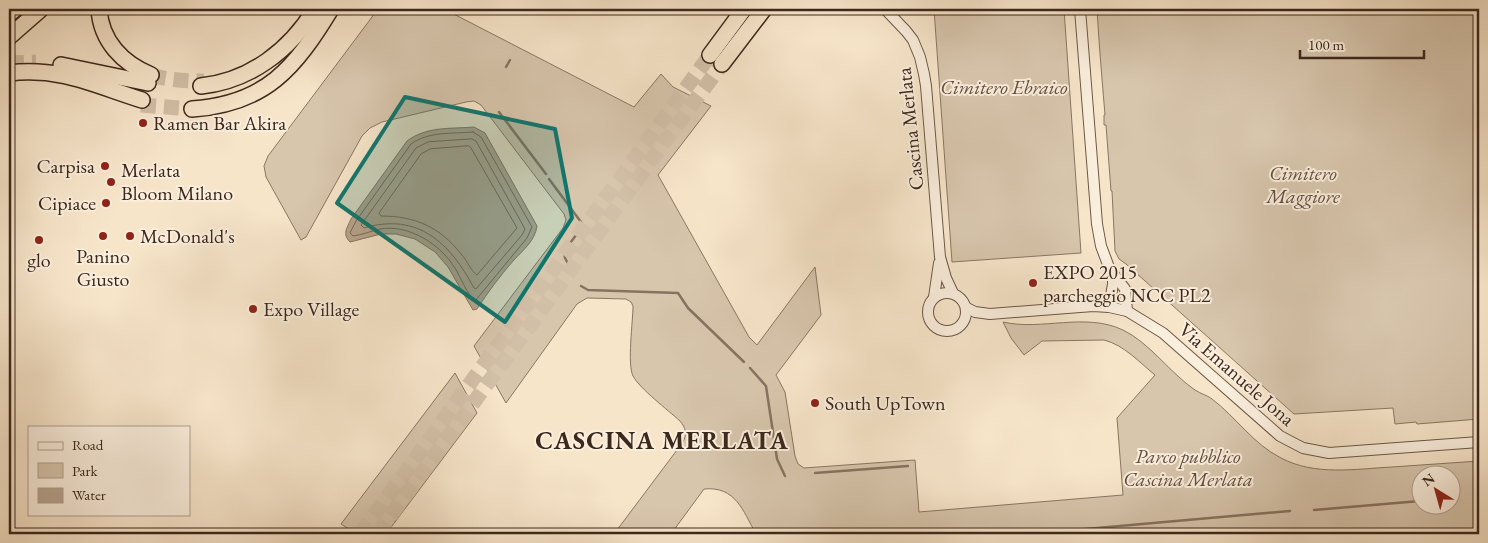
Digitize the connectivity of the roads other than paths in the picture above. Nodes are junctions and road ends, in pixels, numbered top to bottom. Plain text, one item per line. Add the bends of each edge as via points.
1 (14, 9) edge
2 (41, 9) edge
3 (99, 9) edge
4 (315, 9) edge
5 (331, 9) edge
6 (744, 9) edge
7 (764, 9) edge
8 (885, 9) edge
9 (1080, 9) edge
10 (9, 14) edge
11 (9, 36) edge
12 (36, 62) tunnel mouth
13 (9, 73) edge
14 (9, 83) edge
15 (202, 84) tunnel mouth
16 (192, 109) tunnel mouth
17 (940, 257) junction
18 (1111, 271) junction
19 (954, 293) junction
20 (934, 297) junction
21 (1109, 307) junction
22 (967, 308) junction
23 (1126, 311) junction
24 (990, 314) junction
25 (964, 322) junction
26 (1479, 442) edge

1 - 10 highway
2 - 11 highway
3 - 12 highway via 103,30 112,46 126,62 149,79
4 - 15 highway via 295,37 270,60 245,74
5 - 16 highway via 305,50 276,79 230,103
6 - 7 highway via 716,60
8 - 17 street, Cascina Merlata via 906,31 917,48 922,66
9 - 18 street via 1096,224
13 - 14 highway via 34,71 85,80 141,103 72,84
17 - 19 street, Cascina Merlata
17 - 20 street, Cascina Merlata
18 - 21 street via 1113,284
18 - 23 street via 1125,289
19 - 20 street via 946,292
19 - 22 street
20 - 25 street via 928,306 928,315 937,328 952,331
21 - 23 street, Via Emanuele Jona
21 - 24 street, Via Emanuele Jona
22 - 24 street
22 - 25 street
23 - 26 street, Via Emanuele Jona via 1163,333 1274,431 1296,446 1341,453
24 - 25 street

